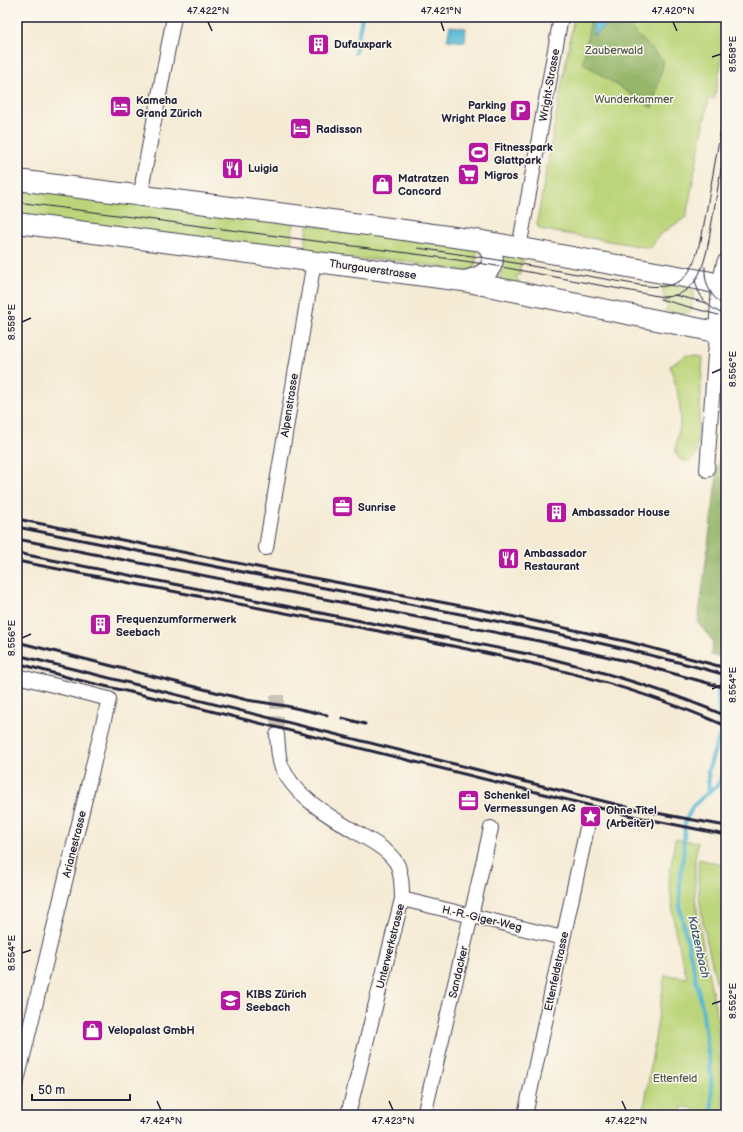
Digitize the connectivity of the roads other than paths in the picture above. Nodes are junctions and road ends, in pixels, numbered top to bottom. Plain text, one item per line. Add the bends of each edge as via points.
1 (174, 17) edge
2 (561, 17) edge
3 (17, 180) edge
4 (142, 196) junction
5 (17, 223) edge
6 (483, 241) junction
7 (518, 248) junction
8 (314, 261) junction
9 (726, 263) edge
10 (463, 282) junction
11 (724, 285) edge
12 (723, 329) edge
13 (707, 470) dead end
14 (266, 548) dead end
15 (17, 676) edge
16 (277, 735) tunnel mouth
17 (490, 828) dead end
18 (587, 828) dead end
19 (402, 899) junction
20 (471, 916) junction
21 (563, 938) junction
22 (17, 1081) edge
23 (348, 1115) edge
24 (424, 1115) edge
25 (525, 1115) edge

1 - 4 street via 143,179
2 - 7 street, Wright-Strasse
3 - 4 main road
4 - 6 main road
5 - 8 main road, Thurgauerstrasse
6 - 7 main road
6 - 10 main road via 490,250 492,259 489,270
7 - 11 main road
8 - 10 main road, Thurgauerstrasse
8 - 14 street, Alpenstrasse
9 - 11 street
10 - 12 main road, Thurgauerstrasse
11 - 12 street
12 - 13 street via 715,354
15 - 22 street, Arianestrasse via 109,699
16 - 19 street, Unterwerkstrasse via 281,764 290,783 324,811 387,852 397,865 402,879
17 - 20 street, Sandacker
18 - 21 street, Ettenfeldstrasse
19 - 20 street, H.-R.-Giger-Weg
19 - 23 street, Unterwerkstrasse
20 - 21 street, H.-R.-Giger-Weg
20 - 24 street, Sandacker
21 - 25 street, Ettenfeldstrasse

